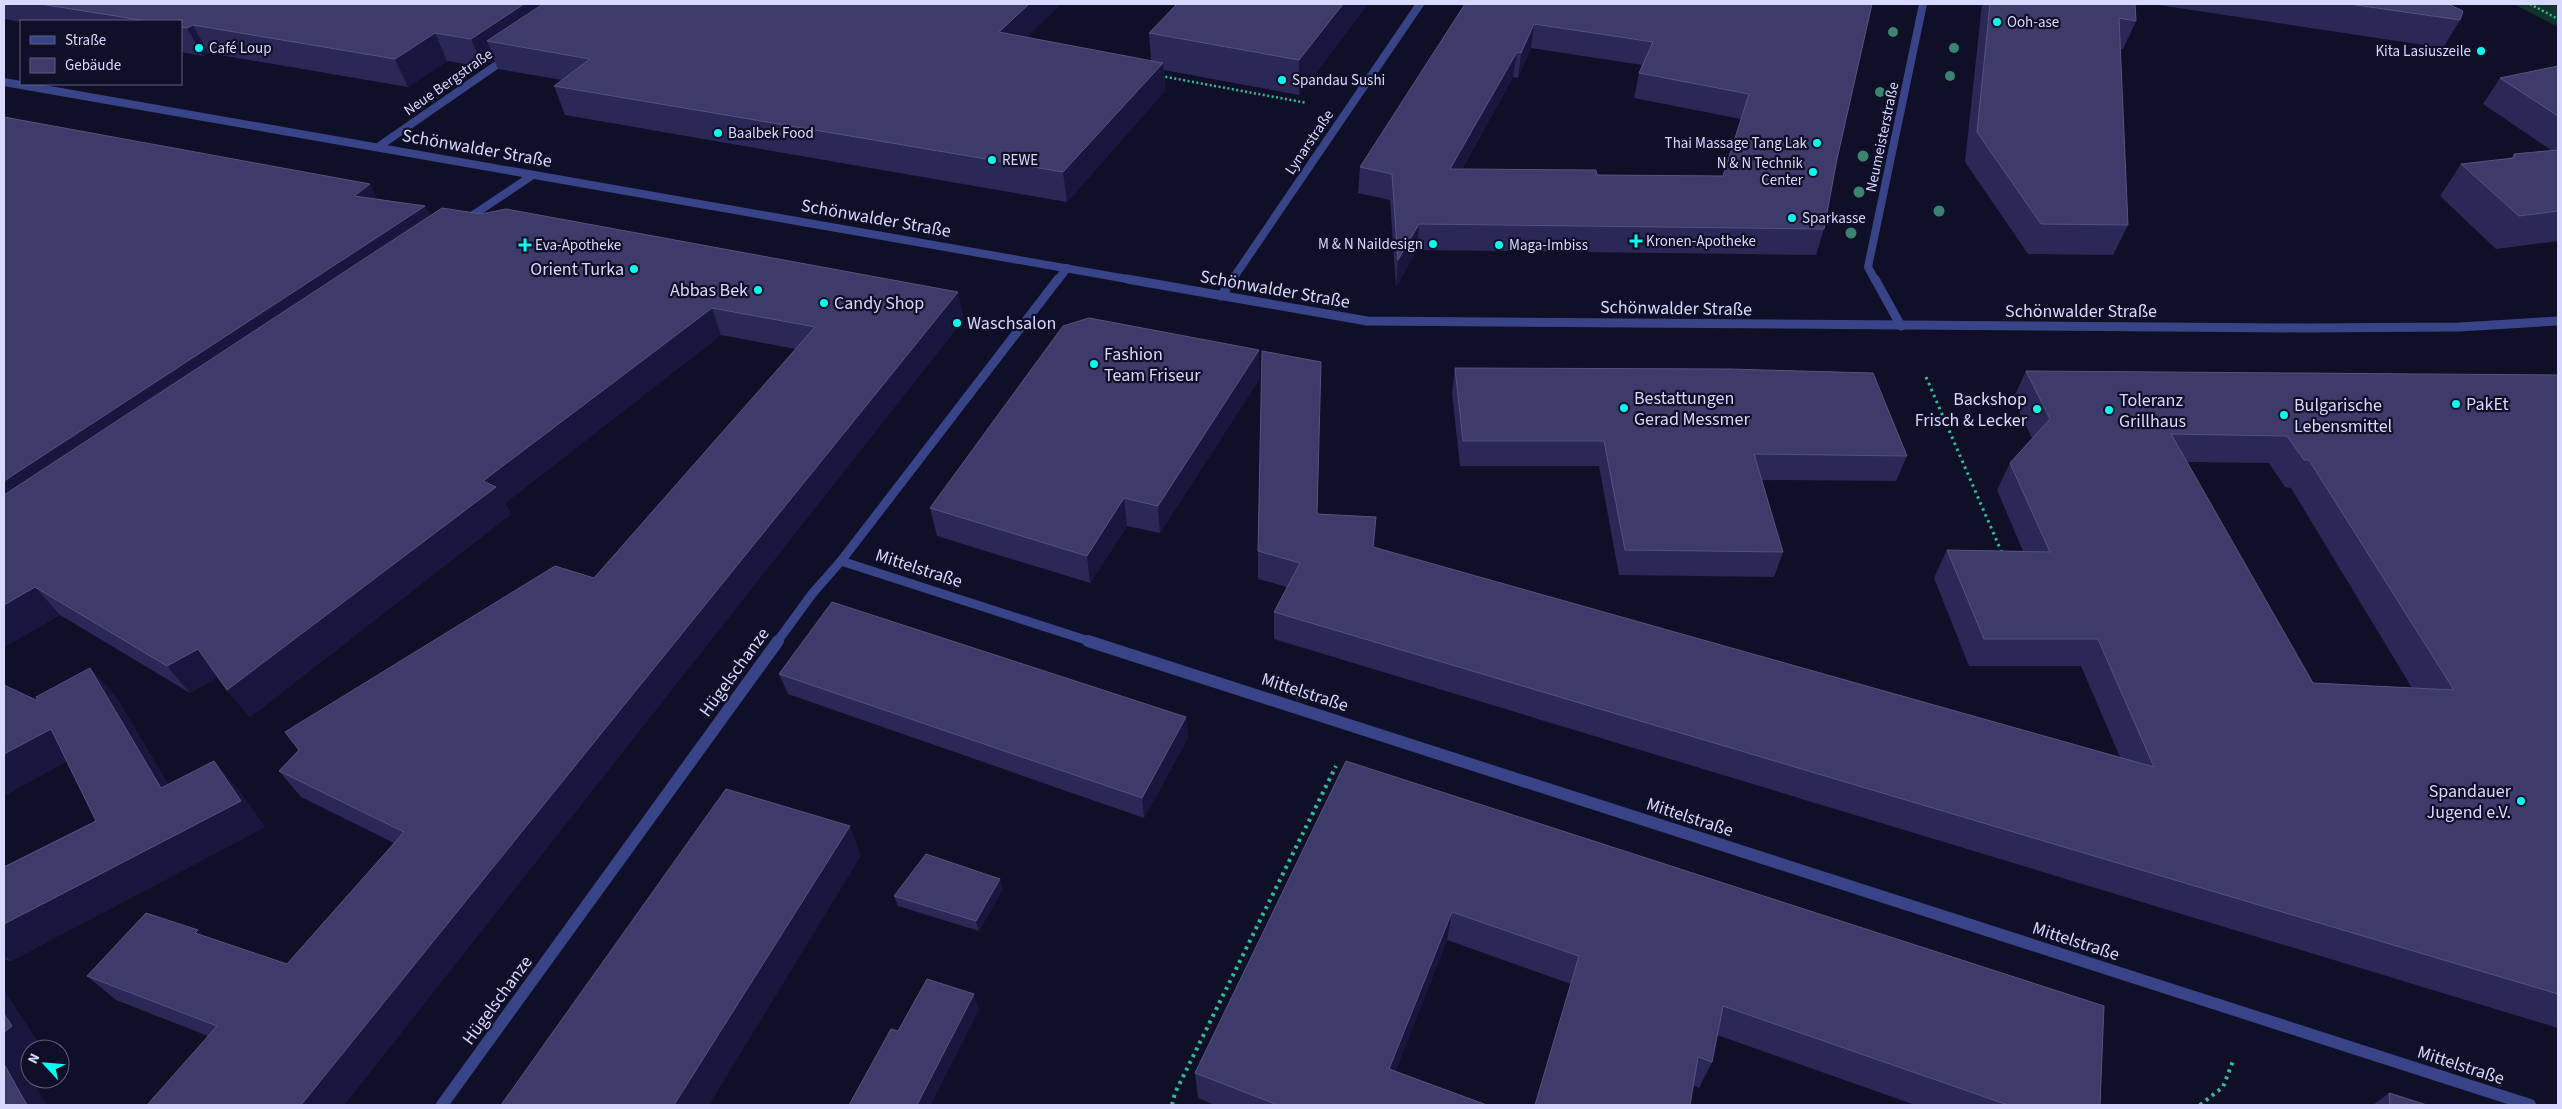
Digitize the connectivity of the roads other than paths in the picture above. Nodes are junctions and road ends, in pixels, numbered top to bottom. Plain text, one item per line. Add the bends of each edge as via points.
1 (1420, 4) edge
2 (1923, 4) edge
3 (514, 53) edge
4 (4, 82) edge
5 (20, 85) edge
6 (21, 85) edge
7 (378, 148) junction
8 (532, 175) junction
9 (453, 228) edge
10 (1067, 268) junction
11 (1221, 296) junction
12 (2558, 321) edge
13 (1901, 326) junction
14 (840, 561) junction
15 (442, 1105) edge
16 (2530, 1105) edge

1 - 11 street, Lynarstraße
2 - 13 street, Neumeisterstraße via 1868,267
3 - 7 street, Neue Bergstraße
4 - 5 street, Schönwalder Straße
6 - 7 street, Schönwalder Straße
7 - 8 street, Schönwalder Straße
8 - 9 street
8 - 10 street, Schönwalder Straße
10 - 11 street, Schönwalder Straße
10 - 14 street, Hügelschanze
11 - 13 street, Schönwalder Straße via 1368,320
12 - 13 street, Schönwalder Straße via 2304,328
14 - 15 street, Hügelschanze via 806,602
14 - 16 street, Mittelstraße

